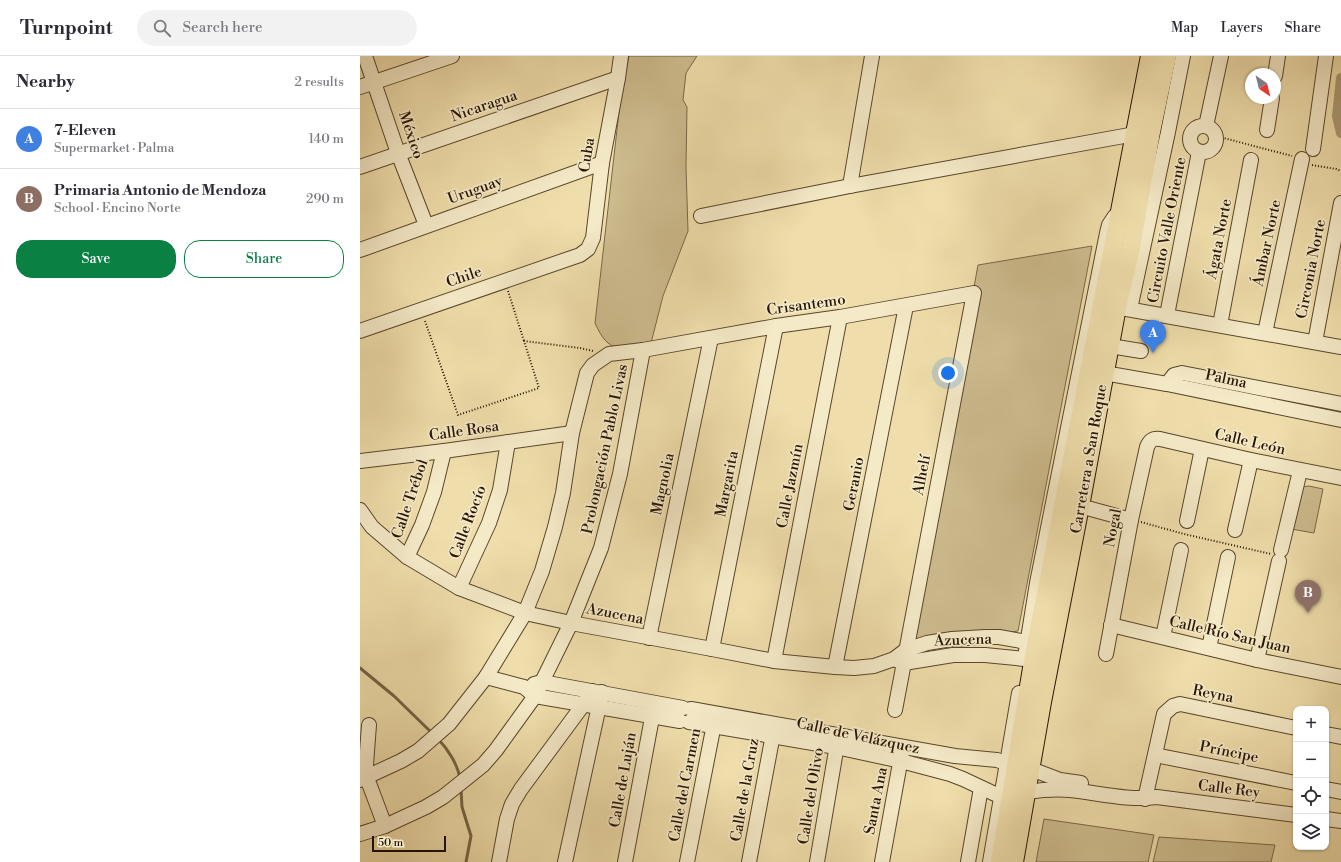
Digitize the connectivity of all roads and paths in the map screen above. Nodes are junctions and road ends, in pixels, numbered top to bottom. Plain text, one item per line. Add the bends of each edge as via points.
1 (365, 56) edge
2 (452, 56) edge
3 (621, 56) edge
4 (872, 56) edge
5 (1150, 56) edge
6 (1167, 56) edge
7 (1183, 56) edge
8 (1220, 56) edge
9 (1278, 56) edge
10 (1326, 56) edge
11 (1276, 68) edge
12 (618, 78) junction
13 (375, 82) junction
14 (360, 87) edge
15 (1271, 104) edge
16 (1267, 130) dead end
17 (1211, 131) junction
18 (1168, 132) junction
19 (1135, 134) junction
20 (1189, 138) junction
21 (1313, 149) dead end
22 (1199, 152) junction
23 (398, 153) junction
24 (1252, 160) dead end
25 (1301, 161) junction
26 (602, 163) junction
27 (360, 167) edge
28 (1341, 171) edge
29 (850, 186) junction
30 (1341, 203) edge
31 (1121, 210) junction
32 (702, 216) dead end
33 (426, 225) junction
34 (360, 250) edge
35 (580, 255) joint
36 (1124, 278) junction
37 (507, 290) dead end
38 (974, 293) joint
39 (906, 306) junction
40 (1123, 308) junction
41 (1167, 315) junction
42 (840, 317) junction
43 (424, 318) dead end
44 (1220, 325) junction
45 (776, 326) junction
46 (360, 331) edge
47 (1265, 333) junction
48 (711, 338) junction
49 (524, 341) junction
50 (1315, 342) junction
51 (1110, 346) junction
52 (1341, 347) edge
53 (643, 350) junction
54 (1141, 351) dead end
55 (605, 356) junction
56 (1104, 373) junction
57 (1167, 384) junction
58 (1341, 404) edge
59 (1341, 420) edge
60 (572, 433) junction
61 (1152, 440) joint
62 (508, 442) junction
63 (1202, 449) junction
64 (444, 451) junction
65 (1073, 459) junction
66 (1251, 460) junction
67 (360, 461) edge
68 (1300, 471) junction
69 (1341, 478) edge
70 (1080, 506) junction
71 (360, 510) edge
72 (1131, 520) junction
73 (1188, 521) dead end
74 (1235, 530) dead end
75 (1055, 550) junction
76 (1181, 550) dead end
77 (1278, 555) junction
78 (1228, 556) dead end
79 (407, 557) junction
80 (459, 588) junction
81 (1059, 611) junction
82 (525, 614) junction
83 (571, 623) junction
84 (1111, 625) junction
85 (1163, 637) junction
86 (649, 638) junction
87 (1209, 648) junction
88 (712, 649) junction
89 (1032, 651) junction
90 (1106, 654) dead end
91 (901, 657) junction
92 (1257, 660) junction
93 (774, 661) junction
94 (835, 667) junction
95 (486, 677) junction
96 (1341, 677) edge
97 (542, 682) junction
98 (524, 687) junction
99 (597, 692) junction
100 (535, 696) junction
101 (1042, 702) junction
102 (583, 705) junction
103 (598, 707) junction
104 (653, 710) junction
105 (895, 710) dead end
106 (714, 720) junction
107 (369, 725) dead end
108 (1293, 727) edge
109 (773, 730) junction
110 (1329, 735) edge
111 (1341, 737) edge
112 (837, 741) junction
113 (903, 747) junction
114 (1155, 755) junction
115 (955, 756) junction
116 (901, 762) junction
117 (950, 774) junction
118 (363, 779) edge
119 (1016, 779) junction
120 (1293, 782) edge
121 (1070, 786) junction
122 (981, 788) junction
123 (1329, 790) edge
124 (1341, 792) edge
125 (1150, 796) junction
126 (1293, 815) edge
127 (1329, 819) edge
128 (1341, 821) edge
129 (386, 826) junction
130 (360, 834) edge
131 (499, 862) edge
132 (565, 862) edge
133 (626, 862) edge
134 (687, 862) edge
135 (749, 862) edge
136 (817, 862) edge
137 (882, 862) edge
138 (968, 862) edge
139 (990, 862) edge
140 (1000, 862) edge
141 (1014, 862) edge

1 - 13 street, México
2 - 13 street
3 - 12 street, Cuba
4 - 29 street
5 - 19 main road
6 - 36 main road, Carretera a San Roque
7 - 18 street
8 - 17 street
9 - 11 street
10 - 21 street
12 - 23 street, Nicaragua
12 - 26 street, Cuba
13 - 14 street
13 - 23 street, México
15 - 16 street
17 - 20 street via 1197,127
17 - 22 street via 1216,140 1212,149 1209,152
17 - 25 path
18 - 20 street
18 - 40 street
19 - 29 street
19 - 31 main road
20 - 22 street via 1192,147
22 - 41 street, Circuito Valle Oriente
23 - 27 street, Nicaragua
23 - 33 street, México
24 - 44 street, Ágata Norte
25 - 28 path
25 - 47 street, Ámbar Norte
26 - 33 street, Uruguay
26 - 35 street, Cuba via 593,238 588,249
29 - 32 street
30 - 50 street, Circonia Norte
31 - 36 main road via 1124,220
31 - 65 main road, Carretera a San Roque
31 - 89 street via 1113,218 1107,232 1036,583
33 - 34 street, Uruguay
35 - 46 street, Chile
36 - 40 main road, Carretera a San Roque
37 - 49 path
38 - 39 street, Crisantemo
38 - 91 street, Alhelí
39 - 42 street, Crisantemo
39 - 94 street, Geranio
40 - 41 street
40 - 51 main road, Carretera a San Roque
41 - 44 street
42 - 45 street, Crisantemo
42 - 93 street, Calle Jazmín
43 - 49 path via 458,415 539,388
44 - 47 street
45 - 48 street, Crisantemo
45 - 88 street, Margarita
47 - 50 street
48 - 53 street, Crisantemo
48 - 86 street, Magnolia
49 - 55 path via 590,350
50 - 52 street
51 - 54 street
51 - 56 main road, Carretera a San Roque
53 - 55 street, Crisantemo
53 - 83 street, Prolongación Pablo Livas via 608,524
55 - 60 street via 592,365 587,373
56 - 57 street, Palma
56 - 70 main road, Carretera a San Roque
57 - 58 street via 1174,375 1182,373
57 - 59 street, Palma
60 - 62 street, Calle Rosa
60 - 82 street via 555,527 542,571
61 - 63 street, Calle León via 1156,438
61 - 72 street, Nogal via 1147,446
62 - 64 street, Calle Rosa
62 - 80 street, Calle Rocío via 496,503
63 - 66 street, Calle León
63 - 73 street
64 - 67 street, Calle Rosa
64 - 79 street, Calle Trébol via 434,492
65 - 70 main road
65 - 75 main road, Carretera a San Roque
66 - 68 street, Calle León
66 - 74 street
68 - 69 street, Calle León
68 - 77 street
70 - 72 street
70 - 75 main road
70 - 81 main road, Carretera a San Roque
71 - 79 street, Azucena via 372,527
72 - 77 path
72 - 84 street, Nogal
75 - 89 main road, Carretera a San Roque
76 - 85 street
77 - 92 street
78 - 87 street
79 - 80 street, Azucena
80 - 82 street, Azucena
81 - 89 main road via 1048,636
81 - 101 main road, Carretera a San Roque
82 - 83 street, Azucena
82 - 95 street
83 - 86 street, Azucena
83 - 97 street, Prolongación Pablo Livas
84 - 85 street, Calle Río San Juan
84 - 90 street, Nogal
85 - 87 street, Calle Río San Juan
86 - 88 street, Azucena
87 - 92 street, Calle Río San Juan
88 - 93 street, Azucena
89 - 91 street, Azucena via 1016,639 985,637 928,643
89 - 101 main road via 1043,671
89 - 119 main road, Carretera a San Roque
91 - 94 street, Azucena via 874,666
91 - 105 street, Alhelí
92 - 96 street, Calle Río San Juan
93 - 94 street, Azucena
95 - 98 street
95 - 118 street via 449,724 418,751
97 - 98 street
97 - 99 street, Calle de Velázquez
97 - 100 street, Prolongación Pablo Livas
98 - 100 street
99 - 102 street
99 - 103 street
99 - 104 street, Calle de Velázquez
100 - 102 street, Calle de Velázquez
100 - 129 street, Prolongación Pablo Livas via 483,765 443,797
101 - 119 main road, Carretera a San Roque via 1036,737
102 - 103 street, Calle de Velázquez
102 - 131 street via 512,804
103 - 104 street, Calle de Velázquez
103 - 132 street
104 - 106 street, Calle de Velázquez
104 - 133 street, Calle de Luján
106 - 109 street, Calle de Velázquez
106 - 134 street, Calle del Carmen
107 - 118 street
108 - 114 street, Reyna via 1180,704 1172,706 1164,714
109 - 112 street, Calle de Velázquez
109 - 135 street, Calle de la Cruz
110 - 111 street
112 - 113 street, Calle de Velázquez
112 - 116 street, Calle de Velázquez
112 - 136 street, Calle del Olivo
113 - 115 street, Calle de Velázquez
113 - 116 street, Santa Ana
114 - 120 street, Príncipe
114 - 125 street, Reyna
115 - 117 street
115 - 119 street, Calle de Velázquez via 997,760
116 - 117 street, Calle de Velázquez
116 - 137 street, Santa Ana
117 - 122 street, Calle de Velázquez
118 - 129 street
119 - 121 street, Calle Rey via 1050,790
119 - 121 street, Calle Rey via 1052,777
119 - 122 street, Calle de Velázquez via 994,794
119 - 139 street
119 - 140 main road, Carretera a San Roque
119 - 141 main road, Carretera a San Roque via 1020,828
121 - 125 street, Calle Rey
122 - 138 street
123 - 124 street
125 - 126 street, Calle Rey
127 - 128 street
129 - 130 street, Prolongación Pablo Livas

